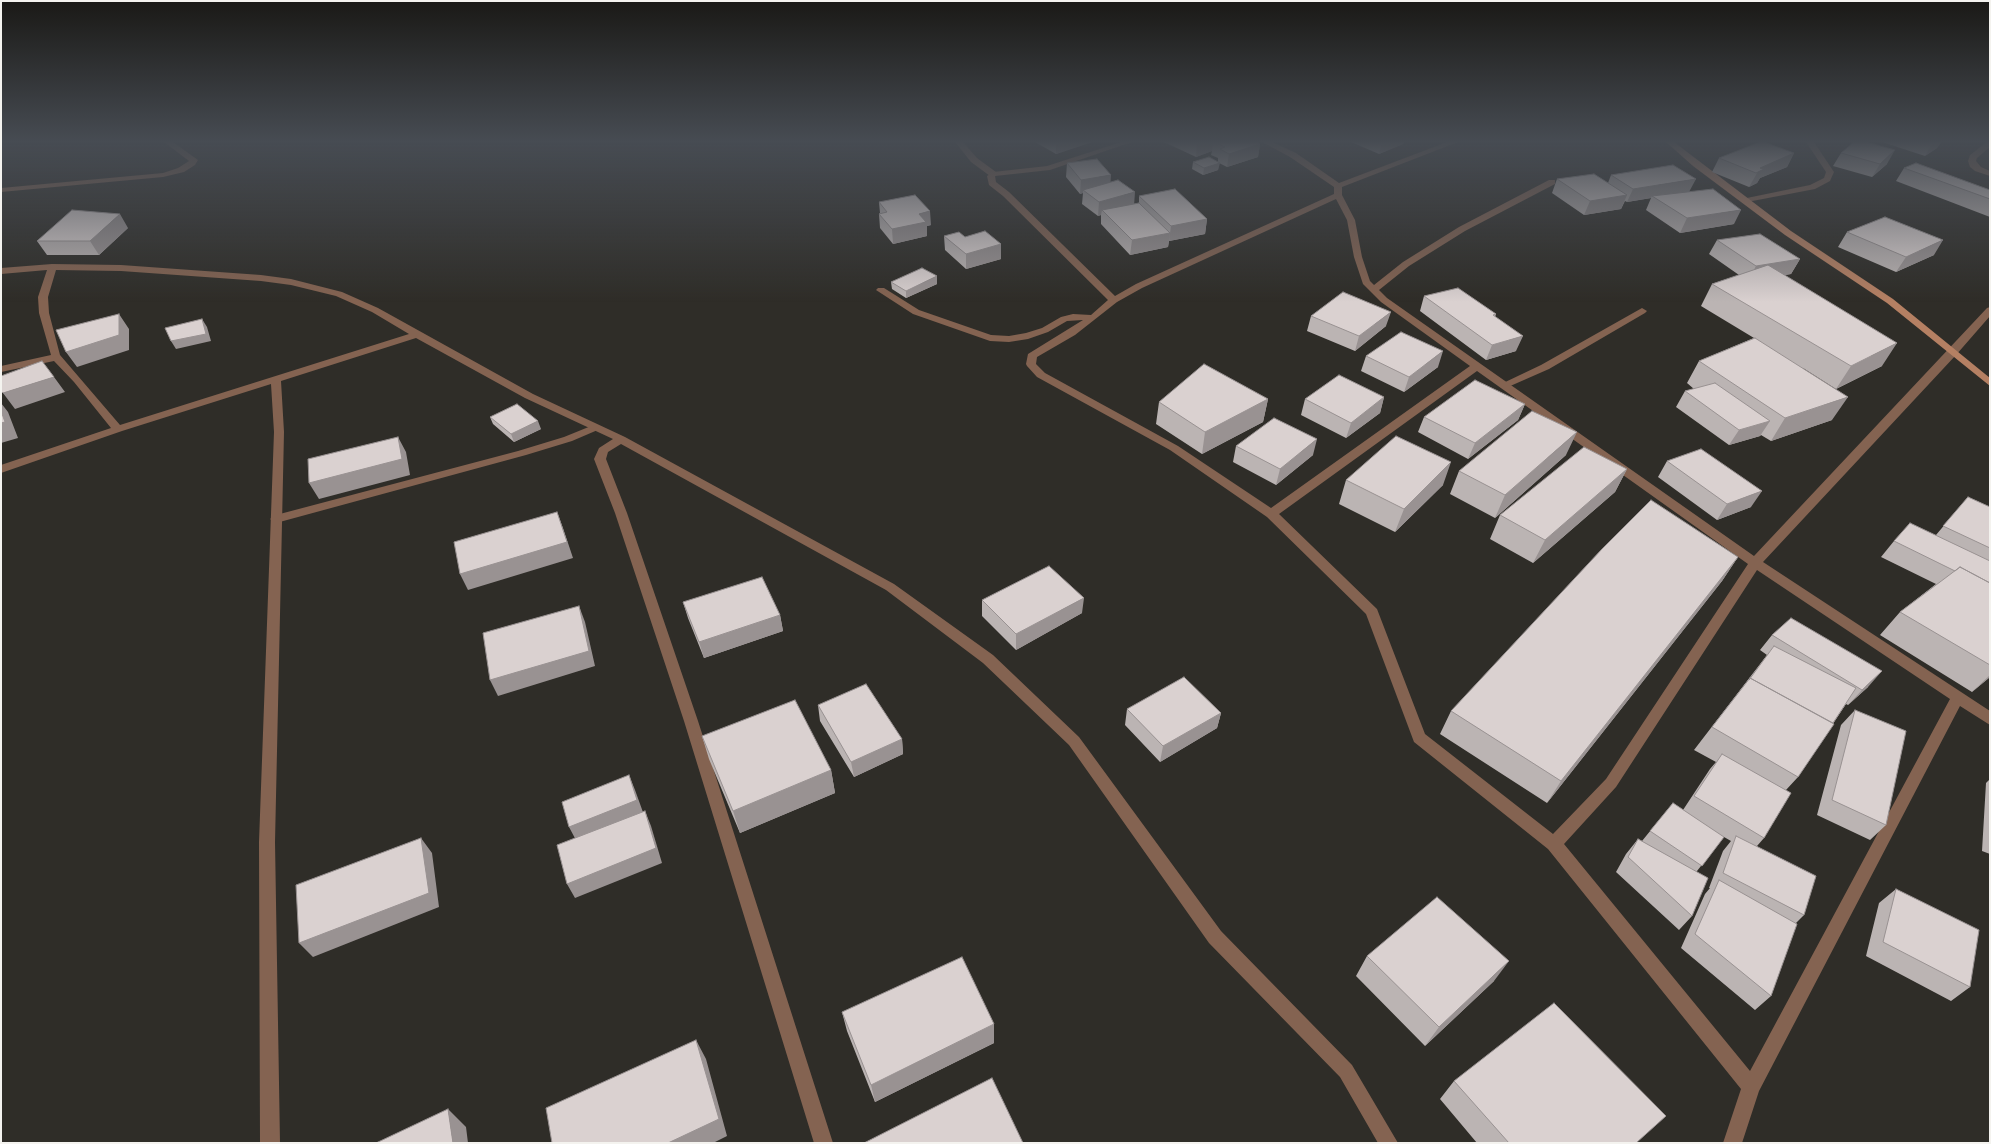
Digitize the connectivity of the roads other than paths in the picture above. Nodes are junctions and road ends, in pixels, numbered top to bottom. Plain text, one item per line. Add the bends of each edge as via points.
1 (1007, 195) edge
2 (1327, 195) edge
3 (1340, 195) edge
4 (1527, 195) edge
5 (1738, 195) edge
6 (1770, 195) edge
7 (1745, 201) junction
8 (52, 267) junction
9 (1, 271) edge
10 (881, 290) dead end
11 (1374, 290) junction
12 (1114, 300) junction
13 (1990, 310) edge
14 (1642, 311) dead end
15 (1093, 318) junction
16 (416, 335) junction
17 (1952, 353) junction
18 (57, 357) junction
19 (1477, 366) junction
20 (1, 368) edge
21 (276, 380) junction
22 (1990, 383) edge
23 (1504, 385) junction
24 (596, 427) junction
25 (118, 429) junction
26 (621, 439) junction
27 (2, 470) edge
28 (1271, 514) junction
29 (276, 519) junction
30 (1755, 563) junction
31 (1958, 697) junction
32 (1990, 719) edge
33 (1554, 844) junction
34 (1752, 1086) junction
35 (270, 1143) edge
36 (824, 1143) edge
37 (1389, 1143) edge
38 (1732, 1143) edge

1 - 12 street
2 - 12 street
3 - 11 street via 1351,220 1366,282
4 - 11 street via 1454,234 1406,264
5 - 7 street
6 - 7 street
7 - 17 street via 1890,301
8 - 9 street
8 - 16 street via 121,268 291,282 358,301
8 - 18 street via 43,297 44,313
10 - 15 street via 923,315 990,338 1028,336 1064,320
11 - 19 street
12 - 15 street
13 - 17 street
14 - 23 street via 1544,367
15 - 28 street via 1032,356 1034,368 1041,375 1174,448
16 - 21 street
16 - 24 street via 529,396
17 - 22 street
17 - 30 street
18 - 20 street
18 - 25 street
19 - 23 street
19 - 28 street
21 - 25 street
21 - 29 street via 279,432
23 - 30 street
24 - 26 street
24 - 29 street via 522,453
25 - 27 street
26 - 36 street via 603,450 600,459 691,721
26 - 37 street via 890,587 988,659 1074,741 1215,937 1346,1071
28 - 33 street via 1372,612 1419,738
29 - 35 street via 267,842
30 - 31 street
30 - 33 street via 1611,783
31 - 32 street
31 - 34 street
33 - 34 street
34 - 38 street

